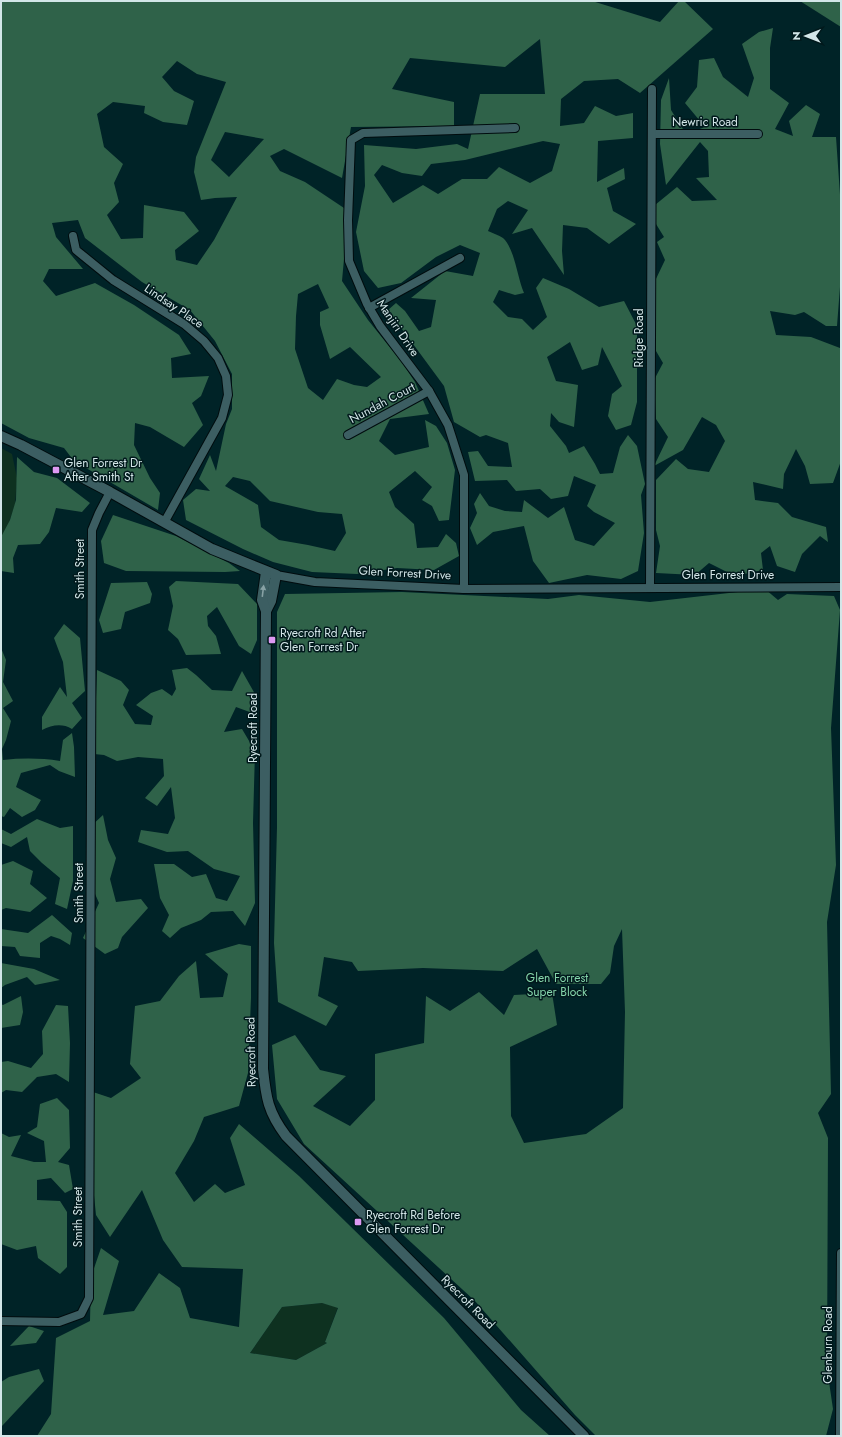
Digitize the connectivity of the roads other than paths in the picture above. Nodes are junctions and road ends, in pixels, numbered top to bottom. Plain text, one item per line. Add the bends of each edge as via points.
1 (652, 89) dead end
2 (515, 128) dead end
3 (652, 134) junction
4 (758, 134) dead end
5 (73, 236) dead end
6 (460, 258) dead end
7 (369, 308) junction
8 (429, 391) junction
9 (348, 435) dead end
10 (1, 436) edge
11 (110, 492) junction
12 (165, 521) junction
13 (266, 572) junction
14 (276, 575) junction
15 (650, 588) junction
16 (841, 588) edge
17 (464, 589) junction
18 (266, 611) junction
19 (841, 1253) edge
20 (1, 1321) edge
21 (584, 1436) edge
22 (840, 1436) edge

1 - 3 street, Ridge Road
2 - 7 street, Manjiri Drive via 363,133 352,140 348,220 349,261
3 - 4 street, Newric Road
3 - 15 street, Ridge Road
5 - 12 street, Lindsay Place via 76,250 113,280 184,324 204,341 218,358 226,376 228,395 222,418
6 - 7 street
7 - 8 street, Manjiri Drive
8 - 9 street, Nundah Court
8 - 17 street, Manjiri Drive via 448,425 464,475
10 - 11 street, Glen Forrest Drive
11 - 12 street, Glen Forrest Drive
11 - 20 street, Smith Street via 92,530 89,1298 81,1314 60,1322
12 - 13 street, Glen Forrest Drive via 212,549
13 - 14 street, Glen Forrest Drive
18 -> 13 street, Ryecroft Road via 262,600
14 - 17 street, Glen Forrest Drive via 315,582
14 - 18 street, Ryecroft Road
15 - 16 street, Glen Forrest Drive
15 - 17 street, Glen Forrest Drive
18 - 21 street, Ryecroft Road via 263,1069 265,1091 275,1122
19 - 22 street, Glenburn Road

